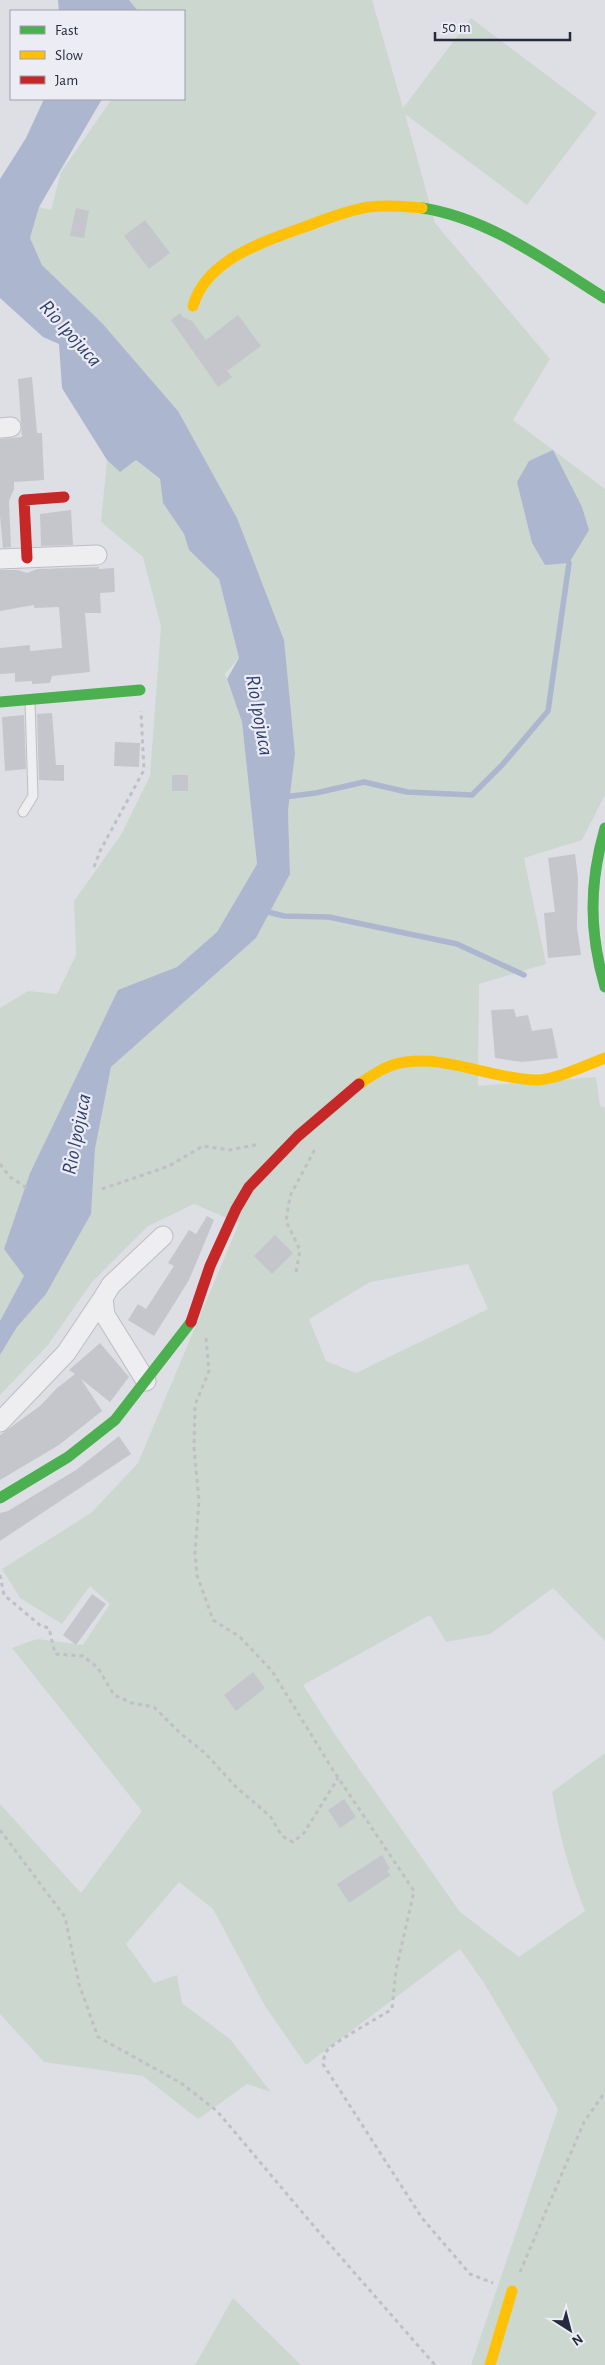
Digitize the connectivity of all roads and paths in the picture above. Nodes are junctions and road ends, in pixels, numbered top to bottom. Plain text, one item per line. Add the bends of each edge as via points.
1 (605, 298) edge
2 (193, 306) dead end
3 (64, 497) dead end
4 (96, 556) dead end
5 (27, 558) junction
6 (0, 559) edge
7 (140, 690) joint
8 (30, 699) junction
9 (0, 702) edge
10 (23, 812) dead end
11 (605, 828) edge
12 (94, 867) dead end
13 (600, 948) edge
14 (605, 985) edge
15 (605, 1058) edge
16 (316, 1121) junction
17 (263, 1143) dead end
18 (0, 1164) edge
19 (27, 1188) dead end
20 (102, 1189) dead end
21 (162, 1236) dead end
22 (296, 1272) dead end
23 (103, 1298) junction
24 (206, 1329) dead end
25 (146, 1381) junction
26 (0, 1422) edge
27 (0, 1498) edge
28 (0, 1575) edge
29 (338, 1778) junction
30 (0, 1830) edge
31 (605, 2092) edge
32 (512, 2291) junction
33 (435, 2365) edge
34 (490, 2365) edge

1 - 2 street via 522,248 451,213 387,205 345,213 260,244 211,274 195,294
3 - 5 street via 24,500
4 - 5 street
5 - 6 street
7 - 8 street
7 - 12 path via 144,770
8 - 9 street
8 - 10 lane via 33,796
11 - 13 street via 593,867 590,896
13 - 14 street
15 - 16 street via 537,1080 427,1062 398,1063 374,1074 348,1092
16 - 22 path via 315,1153 290,1196 286,1221 300,1250
16 - 25 street via 249,1187 210,1266 191,1322
17 - 20 path via 228,1150 203,1146 169,1166
18 - 19 path
21 - 23 street via 111,1285
23 - 25 street via 105,1315
23 - 26 street via 66,1353
24 - 29 path via 209,1371 195,1405 194,1448 199,1501 195,1528 197,1575 213,1620 240,1637 272,1671
25 - 27 street via 102,1431
28 - 29 path via 4,1595 41,1626 49,1628 55,1654 83,1656 98,1668 114,1695 154,1707 270,1816 282,1836 293,1842 304,1834
29 - 32 path via 414,1890 396,1970 392,2009 334,2043 326,2052 323,2064 422,2218 470,2274
30 - 33 path via 66,1916 79,1984 98,2037 181,2083 218,2110
31 - 32 path via 584,2122
32 - 34 street

